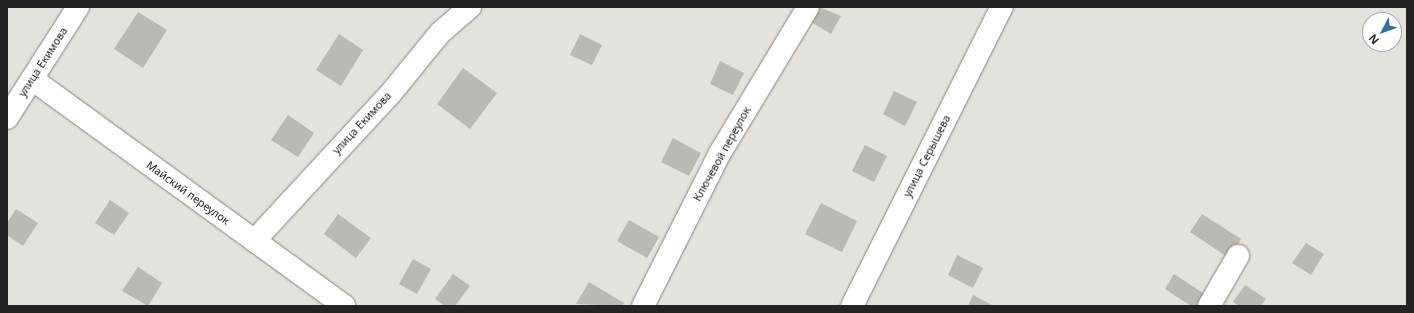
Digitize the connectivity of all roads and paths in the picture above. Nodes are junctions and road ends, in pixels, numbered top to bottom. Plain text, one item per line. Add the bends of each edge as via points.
1 (78, 7) edge
2 (470, 7) edge
3 (808, 7) edge
4 (1002, 7) edge
5 (32, 79) junction
6 (7, 118) edge
7 (254, 241) junction
8 (1238, 256) dead end
9 (344, 306) edge
10 (643, 306) edge
11 (852, 306) edge
12 (1209, 306) edge

1 - 5 street, улица Екимова
2 - 7 street, улица Екимова via 440,33 391,93
3 - 10 street, Ключевой переулок via 720,153
4 - 11 street, улица Серышева
5 - 6 street, улица Екимова
5 - 7 street, Майский переулок
7 - 9 street, Майский переулок
8 - 12 street

